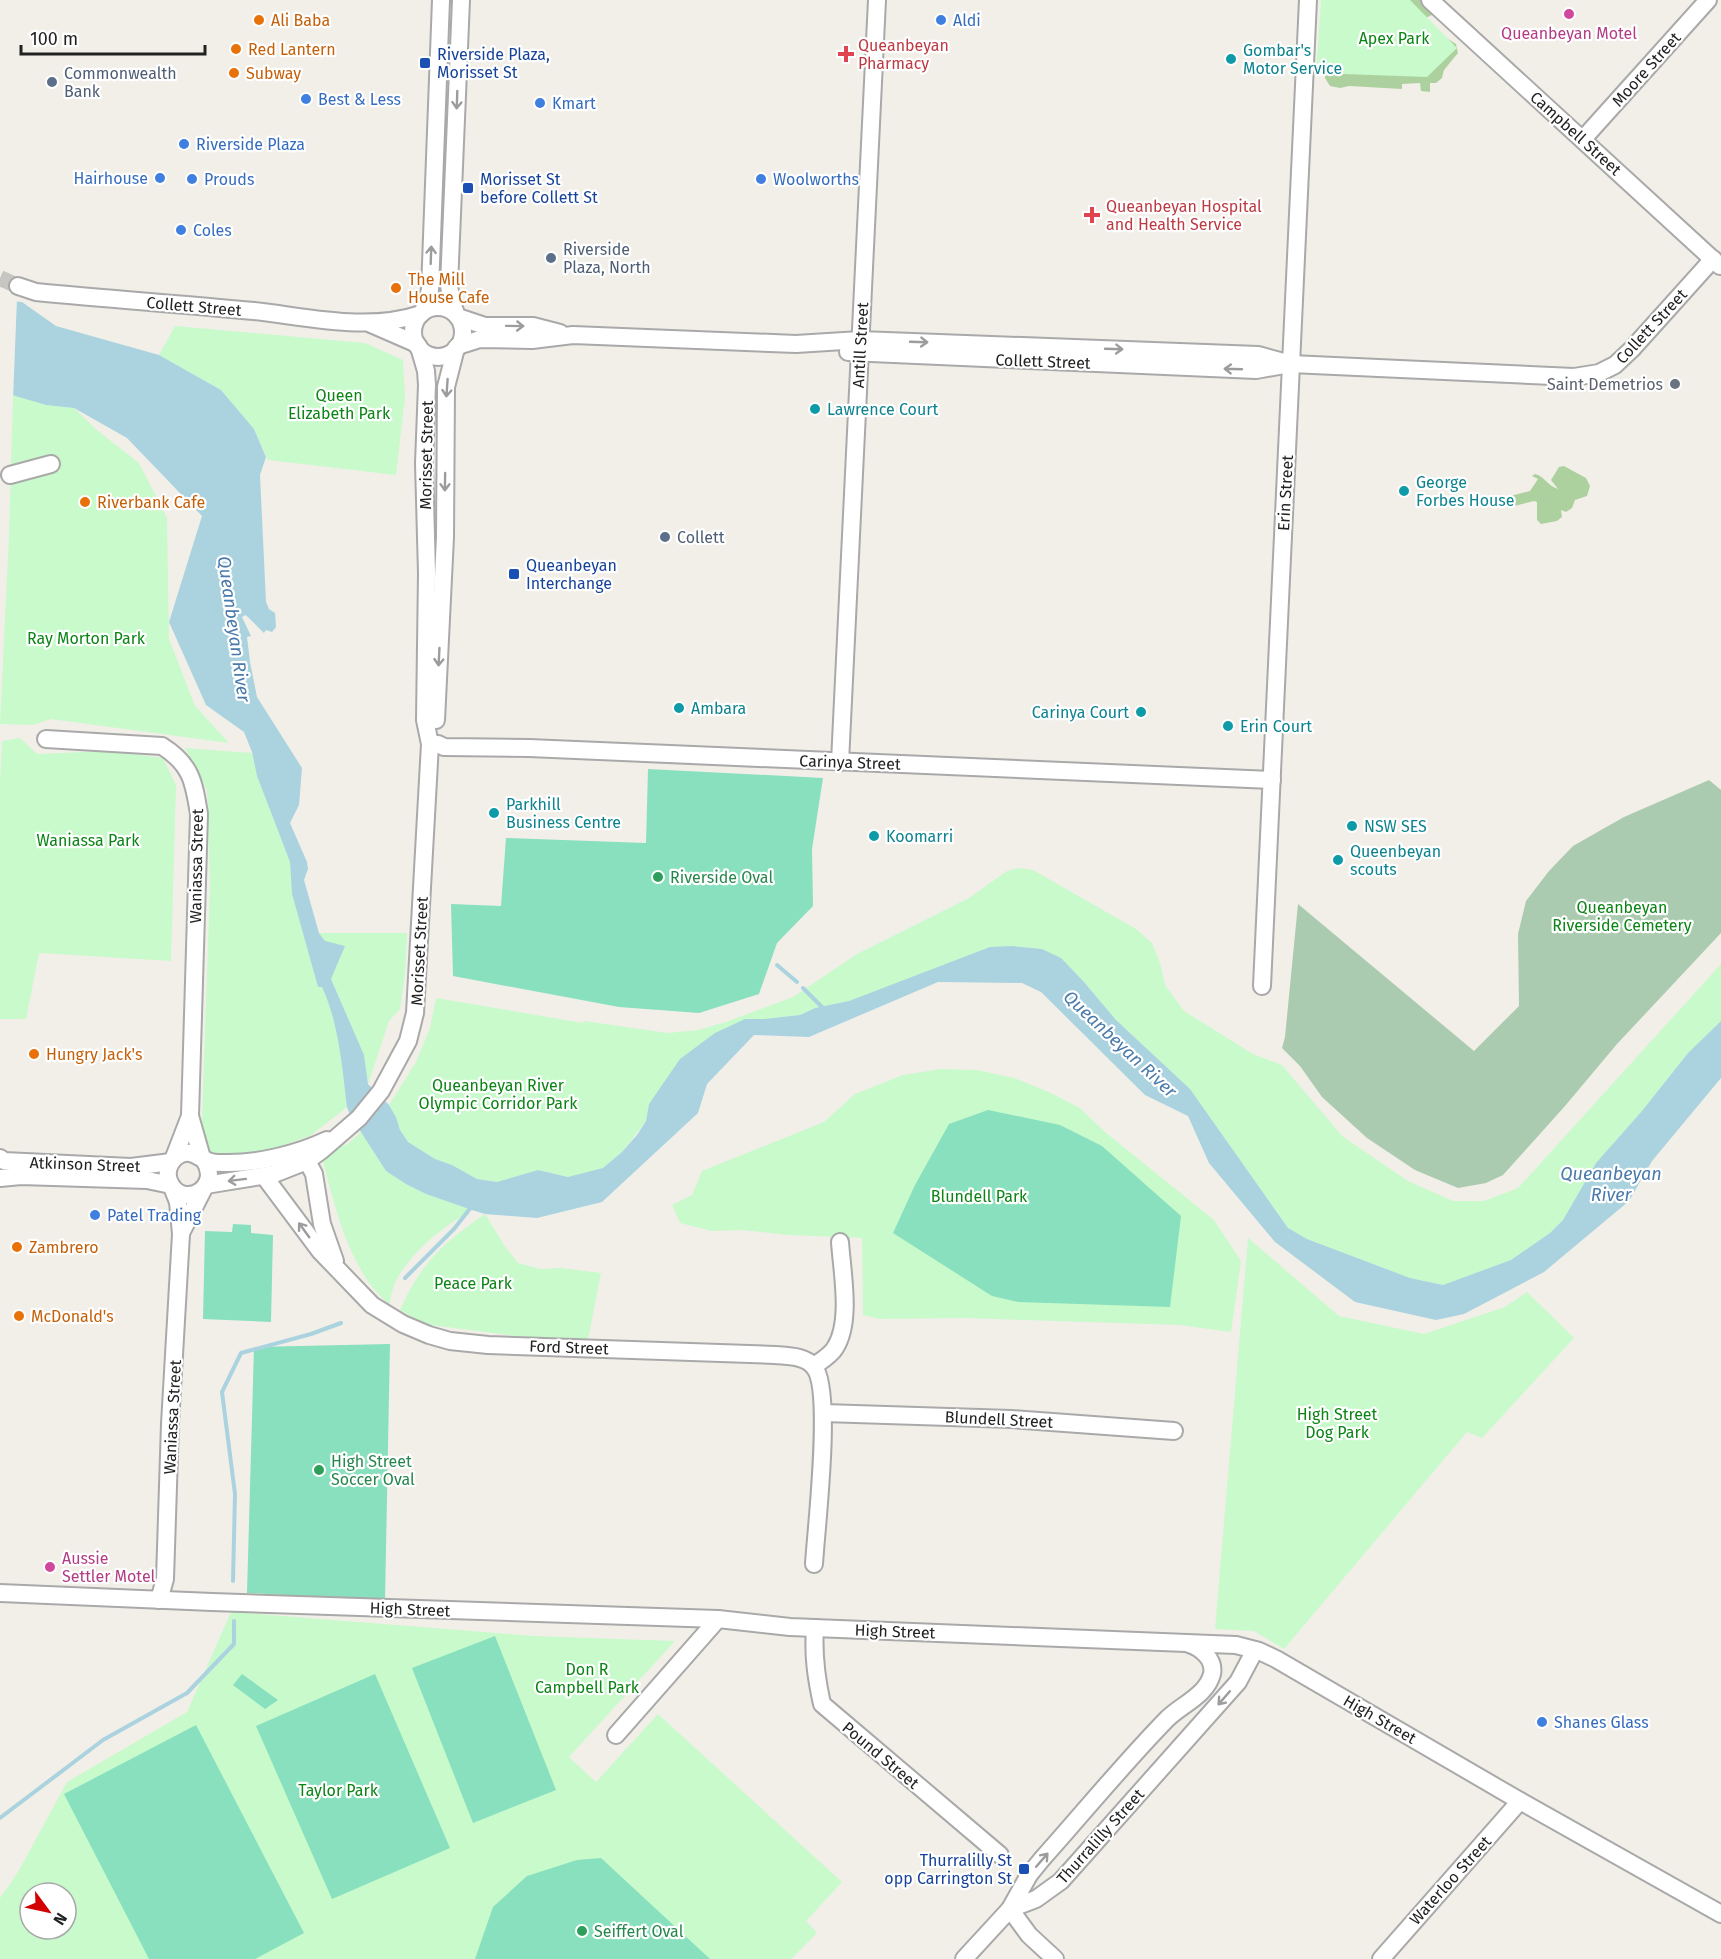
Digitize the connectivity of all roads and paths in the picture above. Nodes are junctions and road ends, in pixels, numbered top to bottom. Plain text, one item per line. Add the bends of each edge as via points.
1 (441, 0) edge
2 (461, 0) edge
3 (877, 0) edge
4 (1308, 0) edge
5 (1430, 0) edge
6 (1708, 0) edge
7 (1583, 139) junction
8 (1716, 257) edge
9 (18, 286) tunnel mouth
10 (422, 313) junction
11 (457, 315) junction
12 (370, 324) junction
13 (573, 335) junction
14 (418, 345) junction
15 (860, 346) junction
16 (457, 347) junction
17 (1291, 364) junction
18 (51, 464) dead end
19 (10, 475) dead end
20 (425, 518) junction
21 (444, 551) junction
22 (442, 598) junction
23 (426, 632) junction
24 (46, 738) dead end
25 (430, 744) junction
26 (840, 762) junction
27 (1272, 780) junction
28 (1262, 986) dead end
29 (190, 1116) junction
30 (341, 1133) junction
31 (273, 1157) junction
32 (0, 1158) edge
33 (203, 1159) junction
34 (172, 1161) junction
35 (307, 1161) junction
36 (264, 1176) junction
37 (0, 1178) edge
38 (172, 1186) junction
39 (205, 1187) junction
40 (181, 1234) junction
41 (840, 1242) dead end
42 (343, 1275) junction
43 (814, 1366) junction
44 (824, 1413) junction
45 (1174, 1431) dead end
46 (814, 1564) dead end
47 (0, 1593) edge
48 (159, 1600) junction
49 (718, 1619) junction
50 (815, 1628) junction
51 (1182, 1642) junction
52 (1255, 1650) junction
53 (1158, 1729) junction
54 (616, 1735) dead end
55 (1179, 1748) junction
56 (1520, 1801) junction
57 (1000, 1855) dead end
58 (1010, 1909) junction
59 (1721, 1914) edge
60 (964, 1959) edge
61 (1055, 1959) edge
62 (1381, 1959) edge

10 -> 1 street via 430,290
2 -> 11 street via 449,285
3 - 15 street, Antill Street
4 - 17 street, Erin Street
5 - 7 street, Campbell Street
6 - 7 street, Moore Street
7 - 8 street, Campbell Street
8 - 17 street, Collett Street via 1622,358 1606,370 1590,375
9 - 12 street, Collett Street via 36,292
10 - 11 street via 438,307
10 - 12 street, Collett Street
10 - 14 street via 414,328
11 -> 13 street, Collett Street via 485,326 533,326
11 - 16 street via 463,333
12 - 14 street, Collett Street
13 - 15 street, Collett Street
13 - 16 street, Collett Street via 532,340 480,339
14 - 16 street via 426,353 440,356
14 - 20 street, Morisset Street via 427,377
15 - 17 street, Collett Street via 1258,355
15 - 26 street, Antill Street
16 -> 21 street, Morisset Street via 446,387
17 - 27 street, Erin Street
18 - 19 street
20 - 21 street via 433,538
20 - 23 street, Morisset Street
21 - 22 street, Morisset Street
22 - 23 street
22 -> 25 street, Morisset Street via 435,726
23 - 25 street, Morisset Street via 426,726
24 - 29 street, Waniassa Street via 162,746 186,766 195,785 199,814
25 - 26 street, Carinya Street
25 - 30 street, Morisset Street via 415,1013 408,1041 381,1090
26 - 27 street, Carinya Street
27 - 28 street, Erin Street
29 - 33 street, Waniassa Street
29 - 34 street, Waniassa Street
30 - 31 street, Morisset Street
30 - 35 street, Morisset Street
31 - 33 street via 233,1163
31 - 35 street
32 - 34 street, Atkinson Street via 131,1167
33 - 34 street via 186,1153
33 - 39 street via 209,1171
34 - 38 street via 168,1175
35 - 36 street
35 - 42 street, Ford Street via 316,1181 324,1233
36 -> 39 street
42 -> 36 street, Ford Street via 308,1236
37 - 38 street, Atkinson Street via 147,1180
38 - 39 street via 188,1195
38 - 40 street, Waniassa Street
39 - 40 street, Waniassa Street
40 - 48 street, Waniassa Street via 165,1579
41 - 43 street via 844,1319 834,1350
42 - 43 street, Ford Street via 382,1312 421,1332 450,1341 776,1355 800,1358
43 - 44 street via 822,1382
44 - 45 street, Blundell Street via 1011,1419
44 - 46 street
47 - 48 street, High Street
48 - 49 street, High Street
49 - 50 street, High Street
49 - 54 street
50 - 51 street, High Street
50 - 57 street, Pound Street via 814,1670 822,1704
51 - 52 street, High Street
51 - 53 street, Thurralilly Street via 1206,1655 1212,1673 1202,1690
52 -> 55 street, Thurralilly Street via 1241,1678
52 - 56 street, High Street
53 - 55 street
58 -> 53 street, Thurralilly Street via 1036,1866
55 - 58 street, Thurralilly Street via 1061,1881 1036,1899
56 - 59 street, High Street
56 - 62 street, Waterloo Street
58 - 60 street, Thurralilly Street
58 - 61 street via 1029,1935

